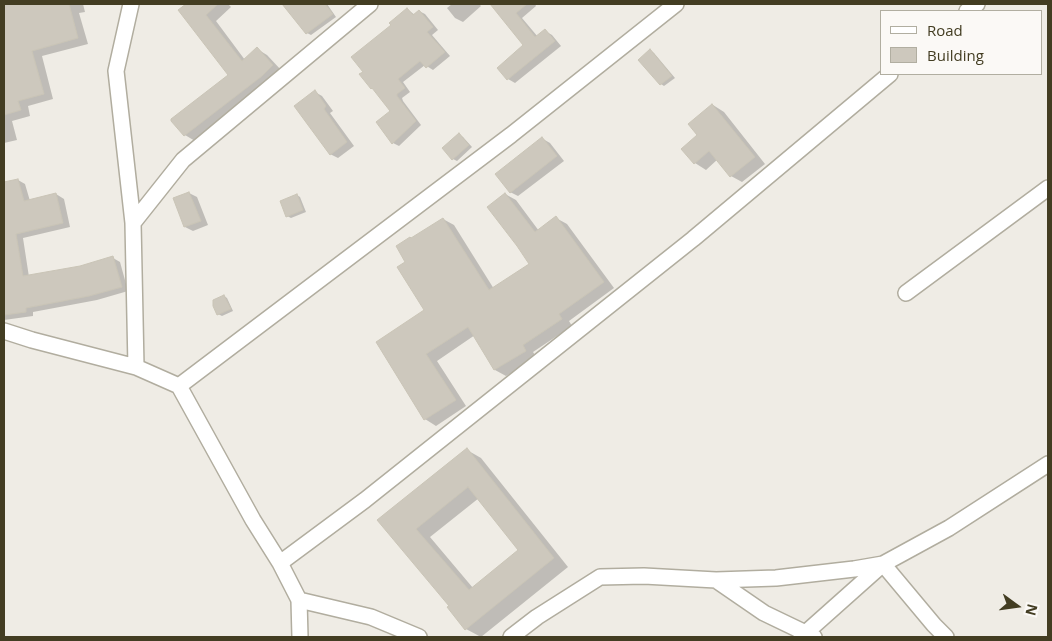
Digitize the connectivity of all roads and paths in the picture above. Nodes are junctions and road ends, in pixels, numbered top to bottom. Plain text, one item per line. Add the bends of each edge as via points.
1 (131, 4) edge
2 (370, 4) edge
3 (676, 4) edge
4 (889, 75) edge
5 (1048, 188) edge
6 (133, 223) junction
7 (906, 293) dead end
8 (4, 331) edge
9 (136, 367) junction
10 (179, 386) junction
11 (1048, 464) edge
12 (280, 563) junction
13 (883, 564) junction
14 (716, 580) junction
15 (299, 600) junction
16 (807, 636) edge
17 (300, 637) edge
18 (419, 637) edge
19 (511, 637) edge
20 (946, 637) edge

1 - 6 street via 116,72
2 - 6 street via 183,160
3 - 10 street via 511,135
4 - 12 street via 693,239 365,500
5 - 7 street
6 - 9 street
8 - 9 street
9 - 10 street
10 - 12 street
11 - 13 street via 949,528
12 - 15 street
13 - 14 street via 776,578
13 - 16 street
13 - 20 street
14 - 16 street via 764,613
14 - 19 street via 600,577 537,616
15 - 17 street
15 - 18 street via 371,617

